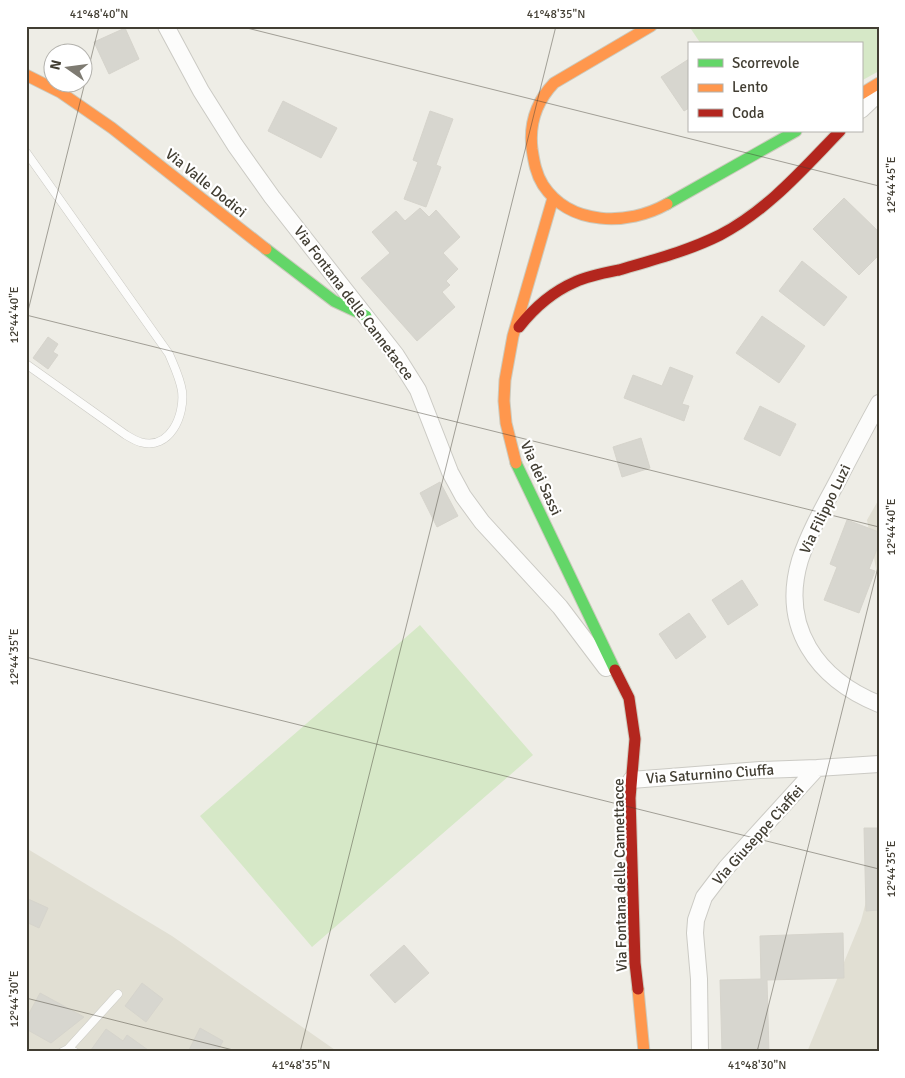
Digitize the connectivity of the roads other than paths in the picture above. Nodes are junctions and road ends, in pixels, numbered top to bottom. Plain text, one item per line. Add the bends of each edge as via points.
1 (166, 26) edge
2 (651, 26) edge
3 (26, 75) edge
4 (879, 83) edge
5 (862, 93) edge
6 (879, 93) edge
7 (862, 109) edge
8 (794, 132) edge
9 (839, 132) edge
10 (26, 152) edge
11 (553, 198) junction
12 (366, 316) junction
13 (513, 336) junction
14 (26, 364) edge
15 (879, 403) edge
16 (628, 698) junction
17 (879, 704) edge
18 (879, 764) edge
19 (817, 768) junction
20 (631, 780) junction
21 (118, 994) dead end
22 (68, 1051) edge
23 (644, 1052) edge
24 (700, 1052) edge

1 - 12 street, Via Fontana delle Cannetacce via 235,145
2 - 11 street via 554,83 543,95 532,123 531,146 538,176
3 - 12 street, Via Valle Dodici via 93,114 303,279 334,301
4 - 5 street
6 - 7 street
8 - 11 street via 639,218 593,218 575,213
9 - 13 street via 767,204 737,226 692,247 577,281 553,293 531,311
10 - 14 lane via 169,354 182,391 180,418 167,437 155,442 140,442
11 - 13 street, Via dei Sassi
12 - 16 street, Via Fontana delle Cannetacce via 418,390 450,472 463,496 482,522 560,607
13 - 16 street, Via dei Sassi via 504,393 505,425 513,456
15 - 17 street, Via Filippo Luzi via 816,520 796,576 795,605 801,636 827,672 853,692
16 - 20 street, Via Fontana delle Cannettacce via 635,740
18 - 19 street, Via Saturnino Ciuffa
19 - 20 street, Via Saturnino Ciuffa
19 - 24 street, Via Giuseppe Ciaffei via 704,896 695,933
20 - 23 street, Via Fontana delle Cannettacce via 636,963
21 - 22 lane

